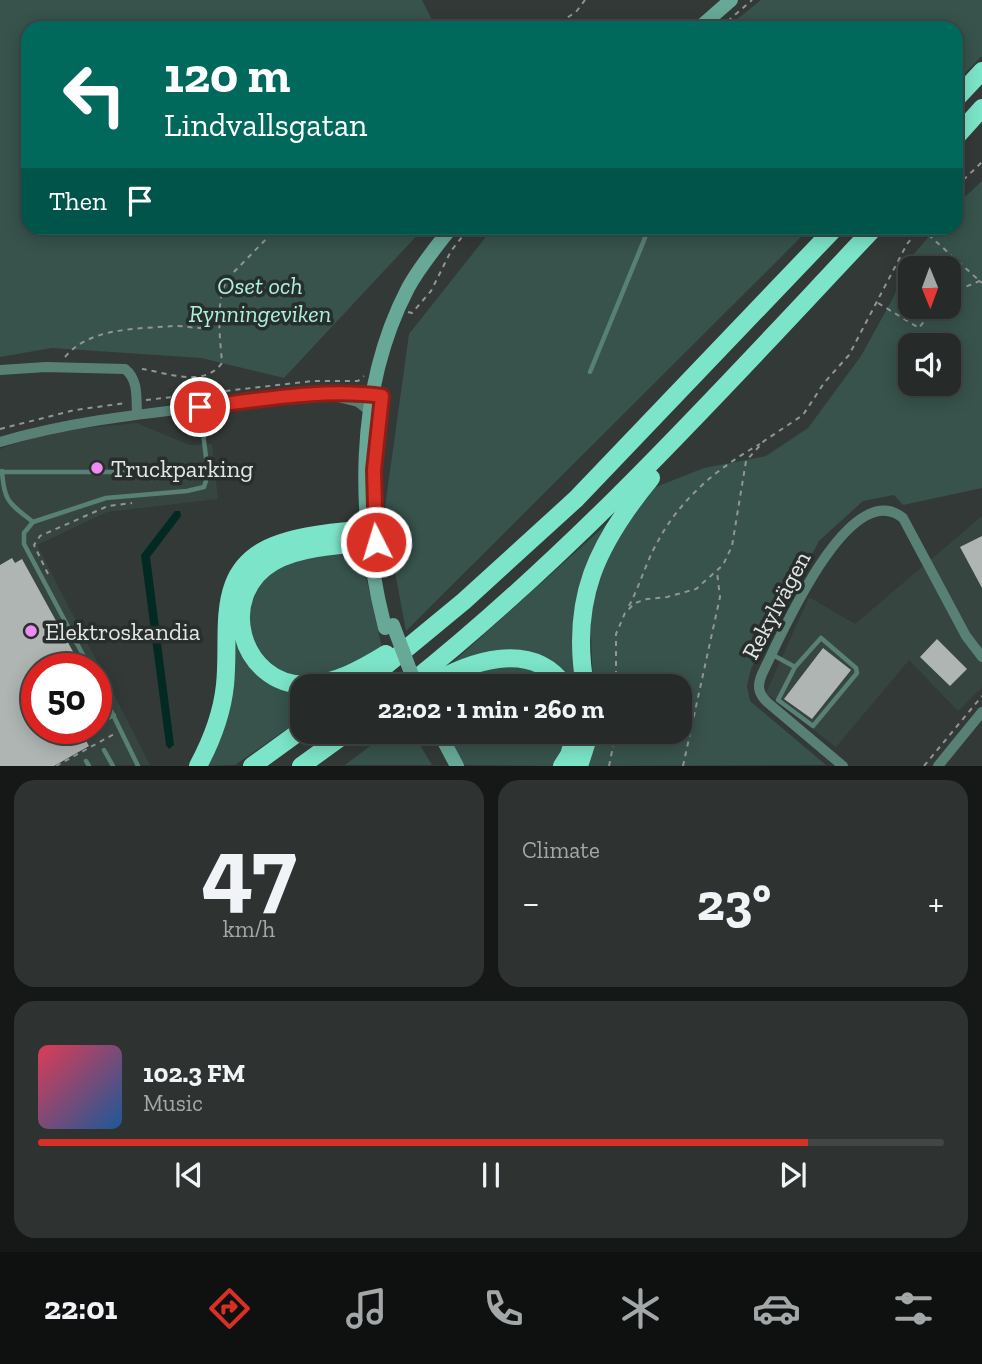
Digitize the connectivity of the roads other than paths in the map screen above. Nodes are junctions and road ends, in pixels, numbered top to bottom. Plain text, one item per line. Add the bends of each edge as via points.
1 (731, 0) edge
2 (707, 21) edge
3 (982, 71) edge
4 (963, 91) edge
5 (982, 108) edge
6 (963, 129) edge
7 (446, 235) edge
8 (646, 235) edge
9 (828, 235) edge
10 (867, 235) edge
11 (437, 247) junction
12 (764, 345) junction
13 (0, 370) edge
14 (590, 372) dead end
15 (324, 394) junction
16 (378, 396) junction
17 (200, 407) junction
18 (371, 412) junction
19 (137, 414) junction
20 (0, 442) edge
21 (207, 465) junction
22 (1, 472) edge
23 (33, 522) junction
24 (371, 535) junction
25 (389, 626) junction
26 (403, 652) junction
27 (82, 653) edge
28 (772, 655) junction
29 (982, 657) edge
30 (795, 667) junction
31 (376, 674) edge
32 (403, 674) edge
33 (411, 674) edge
34 (421, 674) edge
35 (452, 674) edge
36 (551, 674) edge
37 (584, 674) edge
38 (112, 711) edge
39 (982, 712) edge
40 (114, 715) joint
41 (290, 738) edge
42 (331, 744) edge
43 (436, 744) edge
44 (446, 744) edge
45 (572, 744) edge
46 (586, 744) edge
47 (104, 750) dead end
48 (113, 765) edge
49 (138, 765) edge
50 (198, 765) edge
51 (252, 765) edge
52 (302, 765) edge
53 (447, 765) edge
54 (457, 765) edge
55 (562, 765) edge
56 (579, 765) edge
57 (844, 765) edge
58 (938, 765) edge

1 - 2 street
3 - 4 highway
5 - 6 highway
7 - 11 street
8 - 14 lane
9 - 26 highway via 594,481
10 - 12 highway
11 - 16 street via 406,311
11 - 16 street via 398,308
12 - 34 highway via 587,528
12 - 37 highway via 640,491 604,544 589,579 581,617
13 - 19 street via 125,369 135,384
15 - 16 street
15 - 17 street
15 - 18 street via 358,402
16 - 18 street
16 - 24 street
17 - 19 street
17 - 21 lane
18 - 24 street via 364,470
19 - 20 street
21 - 22 lane via 187,472
21 - 23 lane via 204,487 106,498
22 - 23 lane via 3,494
23 - 27 lane via 24,533 24,544
24 - 25 street
24 - 26 highway via 285,556 262,569 242,603 240,629 257,664 267,673 304,685 342,677 388,653
24 - 50 highway via 280,543 258,554 241,571 227,605 222,706
25 - 32 street
25 - 33 street, bridge
26 - 31 highway
28 - 29 street, Rekylvägen via 816,568 836,541 867,516 886,509 903,518 966,636
28 - 30 lane
28 - 57 street, Rekylvägen via 759,681 760,695
30 - 30 lane via 778,700 813,726 857,673 821,638
35 - 36 highway via 476,663 515,657 540,664
38 - 40 lane
39 - 58 street
40 - 49 lane
41 - 51 highway
42 - 52 highway
43 - 53 street
44 - 54 street
45 - 55 highway
46 - 56 highway
47 - 48 lane

